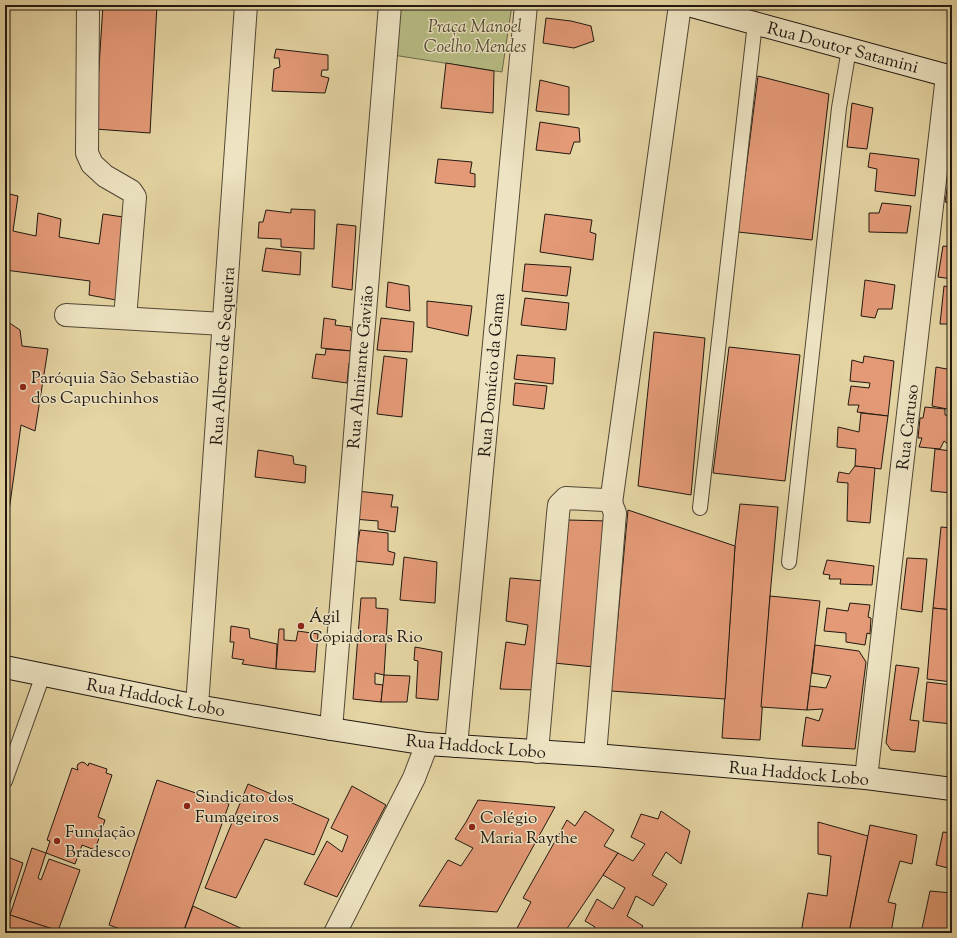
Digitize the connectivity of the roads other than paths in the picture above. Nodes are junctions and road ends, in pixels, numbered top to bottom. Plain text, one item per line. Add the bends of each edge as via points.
1 (88, 5) edge
2 (246, 5) edge
3 (390, 5) edge
4 (526, 5) edge
5 (680, 5) edge
6 (688, 5) edge
7 (755, 23) junction
8 (848, 49) junction
9 (950, 77) edge
10 (66, 315) dead end
11 (125, 318) junction
12 (224, 324) junction
13 (611, 503) junction
14 (700, 508) dead end
15 (789, 562) dead end
16 (5, 667) edge
17 (43, 675) junction
18 (197, 706) junction
19 (331, 729) junction
20 (427, 744) junction
21 (456, 746) junction
22 (536, 752) junction
23 (595, 755) junction
24 (866, 778) junction
25 (5, 781) edge
26 (952, 789) edge
27 (334, 933) edge

1 - 11 street via 86,153 92,164 105,176 131,191 135,197
2 - 12 street, Rua Alberto de Sequeira
3 - 19 street, Rua Almirante Gavião
4 - 21 street, Rua Domício da Gama
5 - 13 street
6 - 7 street, Rua Doutor Satamini
7 - 8 street, Rua Doutor Satamini
7 - 14 lane
8 - 9 street, Rua Doutor Satamini
8 - 15 lane via 838,116
9 - 24 street, Rua Caruso
10 - 11 street
11 - 12 street
12 - 18 street, Rua Alberto de Sequeira
13 - 22 street via 604,500 566,498 559,504
13 - 23 street via 615,513
16 - 17 street, Rua Haddock Lobo
17 - 18 street, Rua Haddock Lobo
17 - 25 lane
18 - 19 street, Rua Haddock Lobo
19 - 20 street, Rua Haddock Lobo
20 - 21 street, Rua Haddock Lobo
20 - 27 street via 414,778
21 - 22 street, Rua Haddock Lobo
22 - 23 street, Rua Haddock Lobo
23 - 24 street, Rua Haddock Lobo
24 - 26 street, Rua Haddock Lobo

